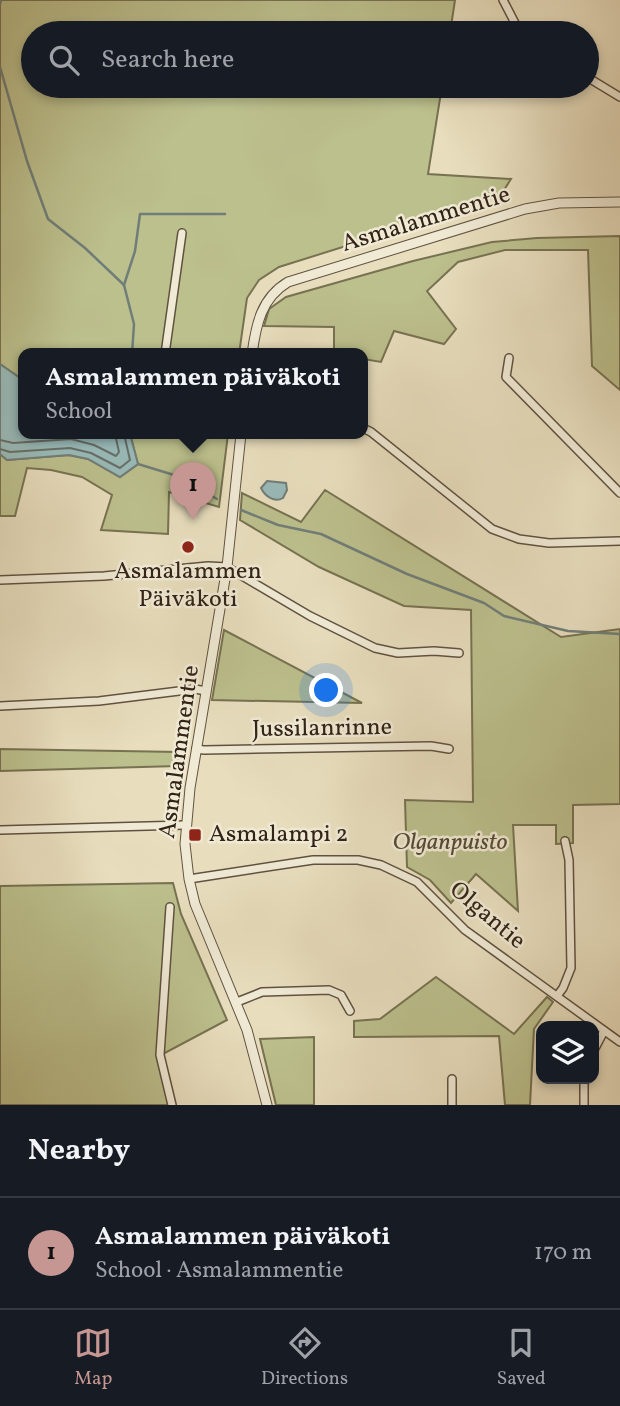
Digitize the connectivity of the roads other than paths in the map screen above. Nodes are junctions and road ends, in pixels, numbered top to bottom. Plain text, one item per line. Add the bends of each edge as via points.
1 (503, 0) edge
2 (514, 21) edge
3 (599, 84) edge
4 (620, 97) edge
5 (620, 202) edge
6 (182, 233) dead end
7 (166, 348) edge
8 (254, 348) edge
9 (509, 358) dead end
10 (368, 430) edge
11 (240, 439) edge
12 (620, 494) edge
13 (620, 541) edge
14 (227, 567) junction
15 (0, 580) edge
16 (459, 653) dead end
17 (206, 691) junction
18 (0, 706) edge
19 (449, 748) dead end
20 (197, 749) junction
21 (186, 825) junction
22 (0, 830) edge
23 (565, 841) dead end
24 (189, 880) junction
25 (170, 907) dead end
26 (557, 996) junction
27 (237, 1002) junction
28 (350, 1011) dead end
29 (604, 1031) junction
30 (599, 1040) edge
31 (620, 1042) edge
32 (452, 1079) dead end
33 (584, 1084) edge
34 (172, 1105) edge
35 (267, 1105) edge
36 (452, 1105) edge
37 (584, 1105) edge

1 - 2 street
3 - 4 street
5 - 8 street, Asmalammentie via 533,207 288,282 265,303
6 - 7 street
9 - 12 street via 506,377
10 - 13 street via 492,529 519,540 550,543
11 - 14 street, Asmalammentie
14 - 15 street
14 - 16 street via 374,648 398,653
14 - 17 street, Asmalammentie
17 - 18 street
17 - 20 street, Asmalammentie
19 - 20 street, Jussilanrinne
20 - 21 street, Asmalammentie
21 - 22 street
21 - 24 street, Asmalammentie
23 - 26 street via 571,968
24 - 26 street, Olgantie via 313,860 374,863 417,882 466,930
24 - 27 street, Asmalammentie via 205,931
25 - 34 street via 160,1055
26 - 29 street, Olgantie
27 - 28 street via 262,992 329,990 341,995
27 - 35 street, Asmalammentie
29 - 30 street
29 - 31 street, Olgantie
32 - 36 street
33 - 37 street

